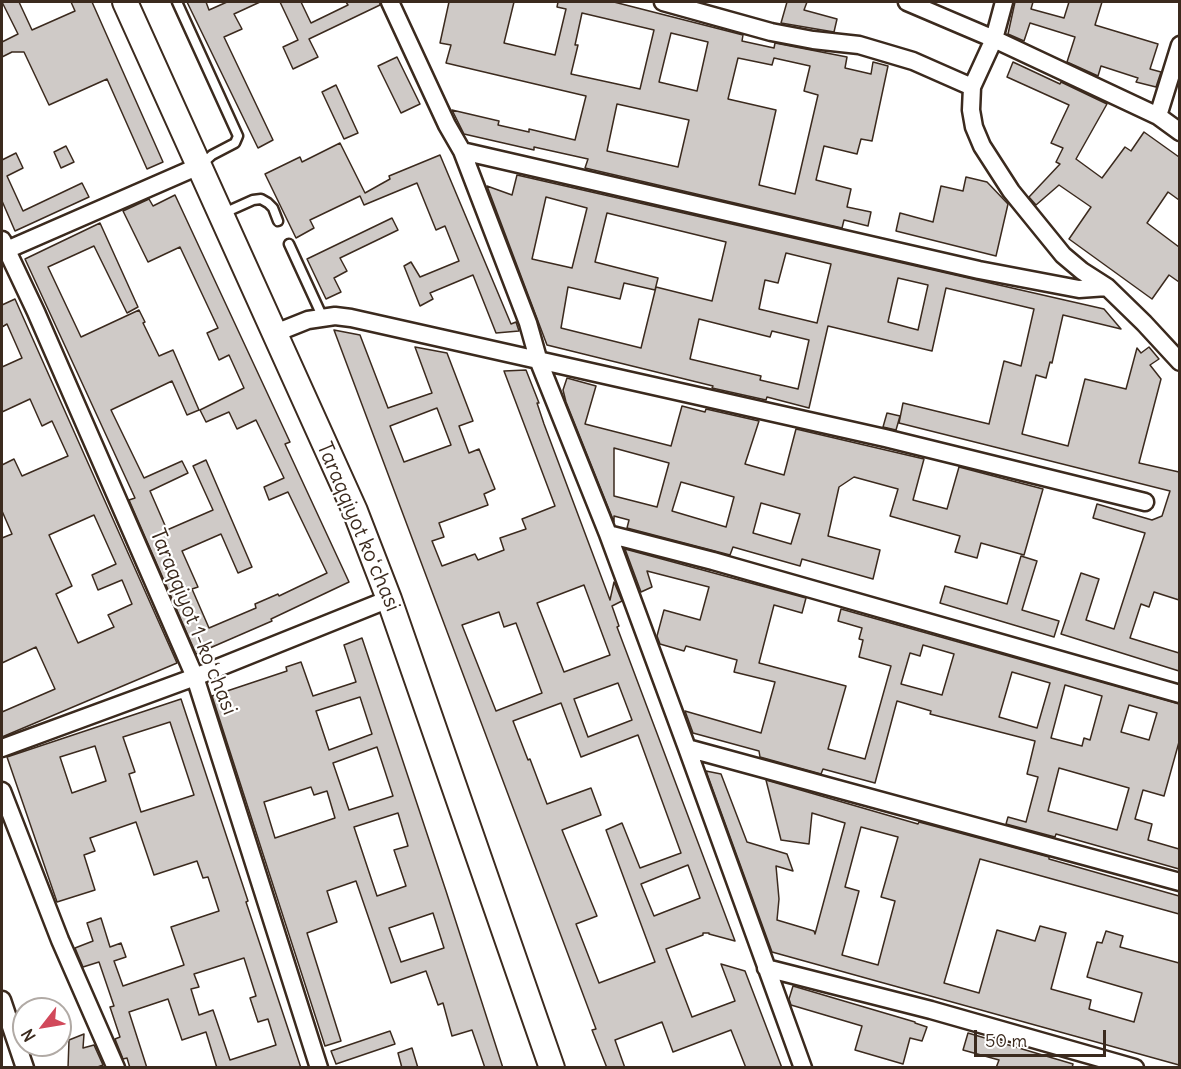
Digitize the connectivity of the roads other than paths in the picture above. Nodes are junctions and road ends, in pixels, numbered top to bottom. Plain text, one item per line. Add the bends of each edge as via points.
1 (125, 2) edge
2 (177, 2) edge
3 (390, 2) edge
4 (663, 2) edge
5 (907, 2) edge
6 (1004, 2) edge
7 (994, 39) junction
8 (1179, 45) edge
9 (972, 87) junction
10 (1158, 116) junction
11 (1179, 132) edge
12 (462, 151) junction
13 (199, 166) junction
14 (221, 215) junction
15 (278, 221) dead end
16 (289, 244) dead end
17 (3, 247) edge
18 (1107, 287) junction
19 (323, 318) junction
20 (273, 334) junction
21 (539, 362) junction
22 (1179, 362) edge
23 (1144, 502) dead end
24 (608, 534) junction
25 (389, 599) junction
26 (195, 677) junction
27 (1179, 694) edge
28 (2, 748) edge
29 (687, 748) junction
30 (2, 791) edge
31 (1179, 882) edge
32 (766, 968) junction
33 (2, 1000) edge
34 (25, 1068) edge
35 (116, 1068) edge
36 (319, 1068) edge
37 (552, 1068) edge
38 (803, 1068) edge
39 (1135, 1068) edge

1 - 13 street, Taraqqiyot koʻchasi
2 - 13 lane via 238,135 235,143
3 - 12 street
4 - 9 street via 771,32 859,45 913,61
5 - 7 street
6 - 7 street
7 - 9 street
7 - 10 street
8 - 10 street
9 - 18 street via 974,127 1011,191 1063,255
10 - 11 street
12 - 18 street via 979,270 1079,289
12 - 21 street via 528,322
13 - 14 street, Taraqqiyot koʻchasi
13 - 17 street
14 - 15 lane via 261,200 273,208
14 - 20 street, Taraqqiyot koʻchasi
16 - 19 lane
17 - 26 street, Taraqqiyot 1-koʻchasi via 36,312
18 - 22 street
19 - 20 street
19 - 21 street via 351,318
20 - 25 street, Taraqqiyot koʻchasi via 355,512
21 - 23 street via 851,430
21 - 24 street
24 - 27 street
24 - 29 street
25 - 26 street
25 - 37 street, Taraqqiyot koʻchasi
26 - 28 street
26 - 36 street, Taraqqiyot 1-koʻchasi
29 - 31 street
29 - 32 street
30 - 35 street via 64,951
32 - 38 street
32 - 39 street
33 - 34 street

